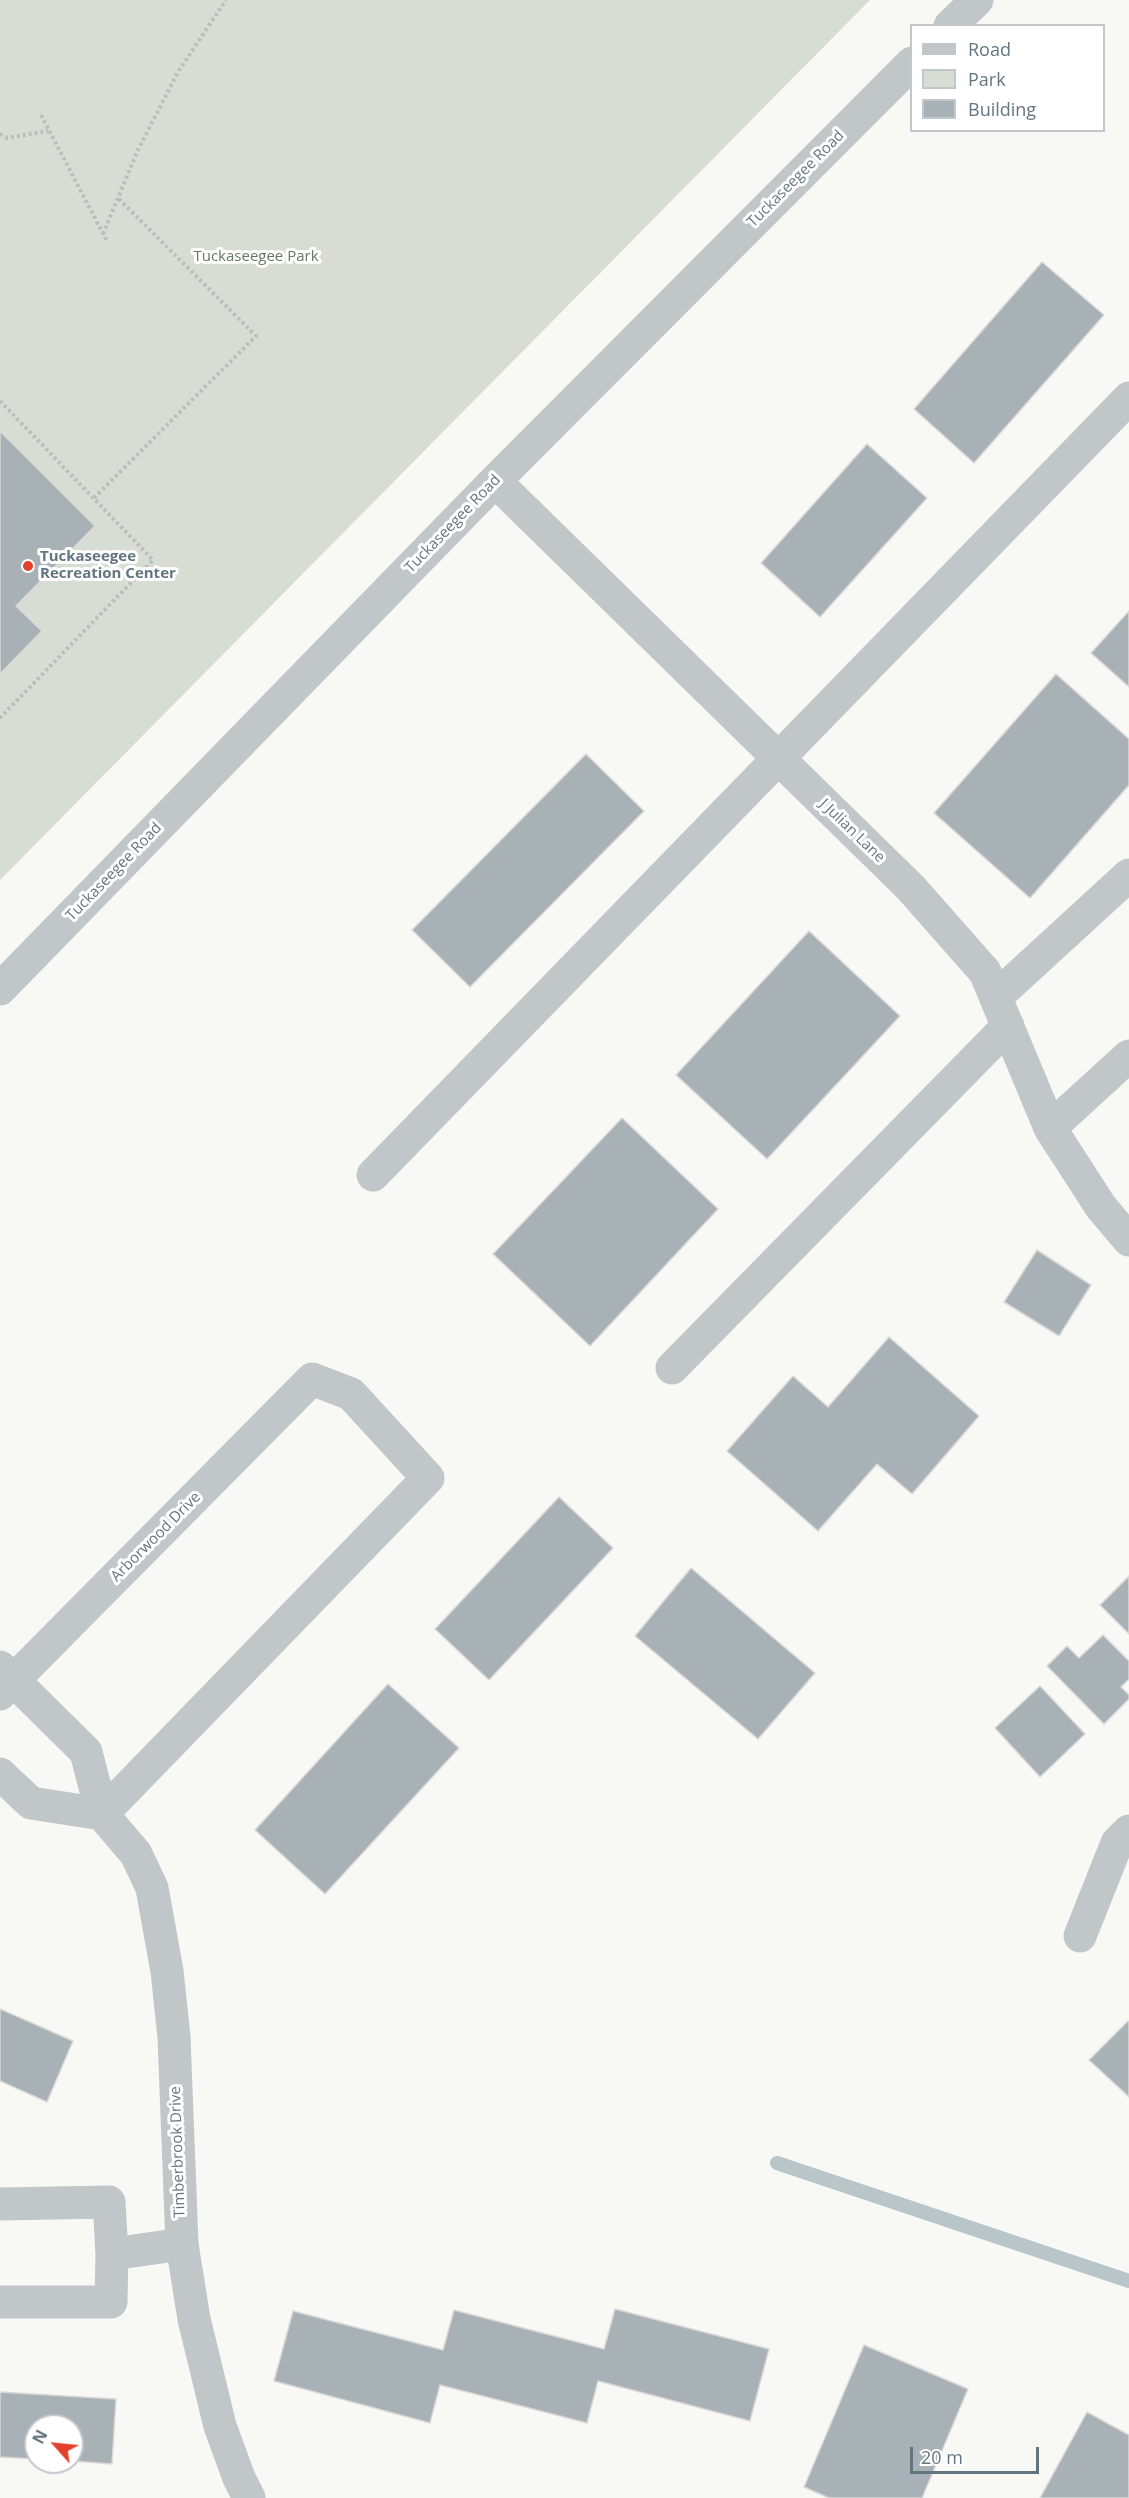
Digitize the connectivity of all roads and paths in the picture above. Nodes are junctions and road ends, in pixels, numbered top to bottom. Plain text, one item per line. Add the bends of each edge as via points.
1 (226, 0) edge
2 (977, 0) edge
3 (952, 24) edge
4 (910, 65) edge
5 (41, 115) dead end
6 (48, 131) junction
7 (0, 134) edge
8 (118, 198) junction
9 (103, 234) junction
10 (108, 243) dead end
11 (1129, 398) edge
12 (0, 401) edge
13 (495, 481) junction
14 (94, 498) junction
15 (0, 718) edge
16 (779, 759) junction
17 (1129, 875) edge
18 (0, 989) edge
19 (1002, 1012) junction
20 (1129, 1056) edge
21 (1050, 1128) junction
22 (373, 1175) dead end
23 (1129, 1240) edge
24 (672, 1368) dead end
25 (4, 1681) edge
26 (0, 1774) edge
27 (102, 1814) junction
28 (1129, 1831) edge
29 (1080, 1936) dead end
30 (0, 2204) edge
31 (182, 2244) junction
32 (112, 2254) junction
33 (0, 2302) edge
34 (249, 2498) edge

1 - 8 path via 178,72
2 - 3 street
4 - 13 street, Tuckaseegee Road
5 - 6 path
6 - 7 path via 7,138
6 - 9 path
8 - 9 path
8 - 14 path via 256,336
9 - 10 path
11 - 16 street
12 - 14 path
13 - 16 street, J Julian Lane
13 - 18 street, Tuckaseegee Road
14 - 15 path via 153,560
16 - 19 street, J Julian Lane via 911,888 986,972
16 - 22 street
17 - 19 street
19 - 21 street, J Julian Lane
19 - 24 street
20 - 21 street
21 - 23 street, J Julian Lane via 1101,1207
25 - 27 street, Timberbrook Drive via 86,1752
25 - 27 street, Arborwood Drive via 312,1379 351,1394 428,1478
26 - 27 street via 30,1803
27 - 31 street, Timberbrook Drive via 136,1854 152,1888 156,1908 174,2037
28 - 29 street via 1117,1844
30 - 32 street via 109,2202
31 - 32 street
31 - 34 street, Timberbrook Drive via 194,2319 220,2426
32 - 33 street via 111,2302

